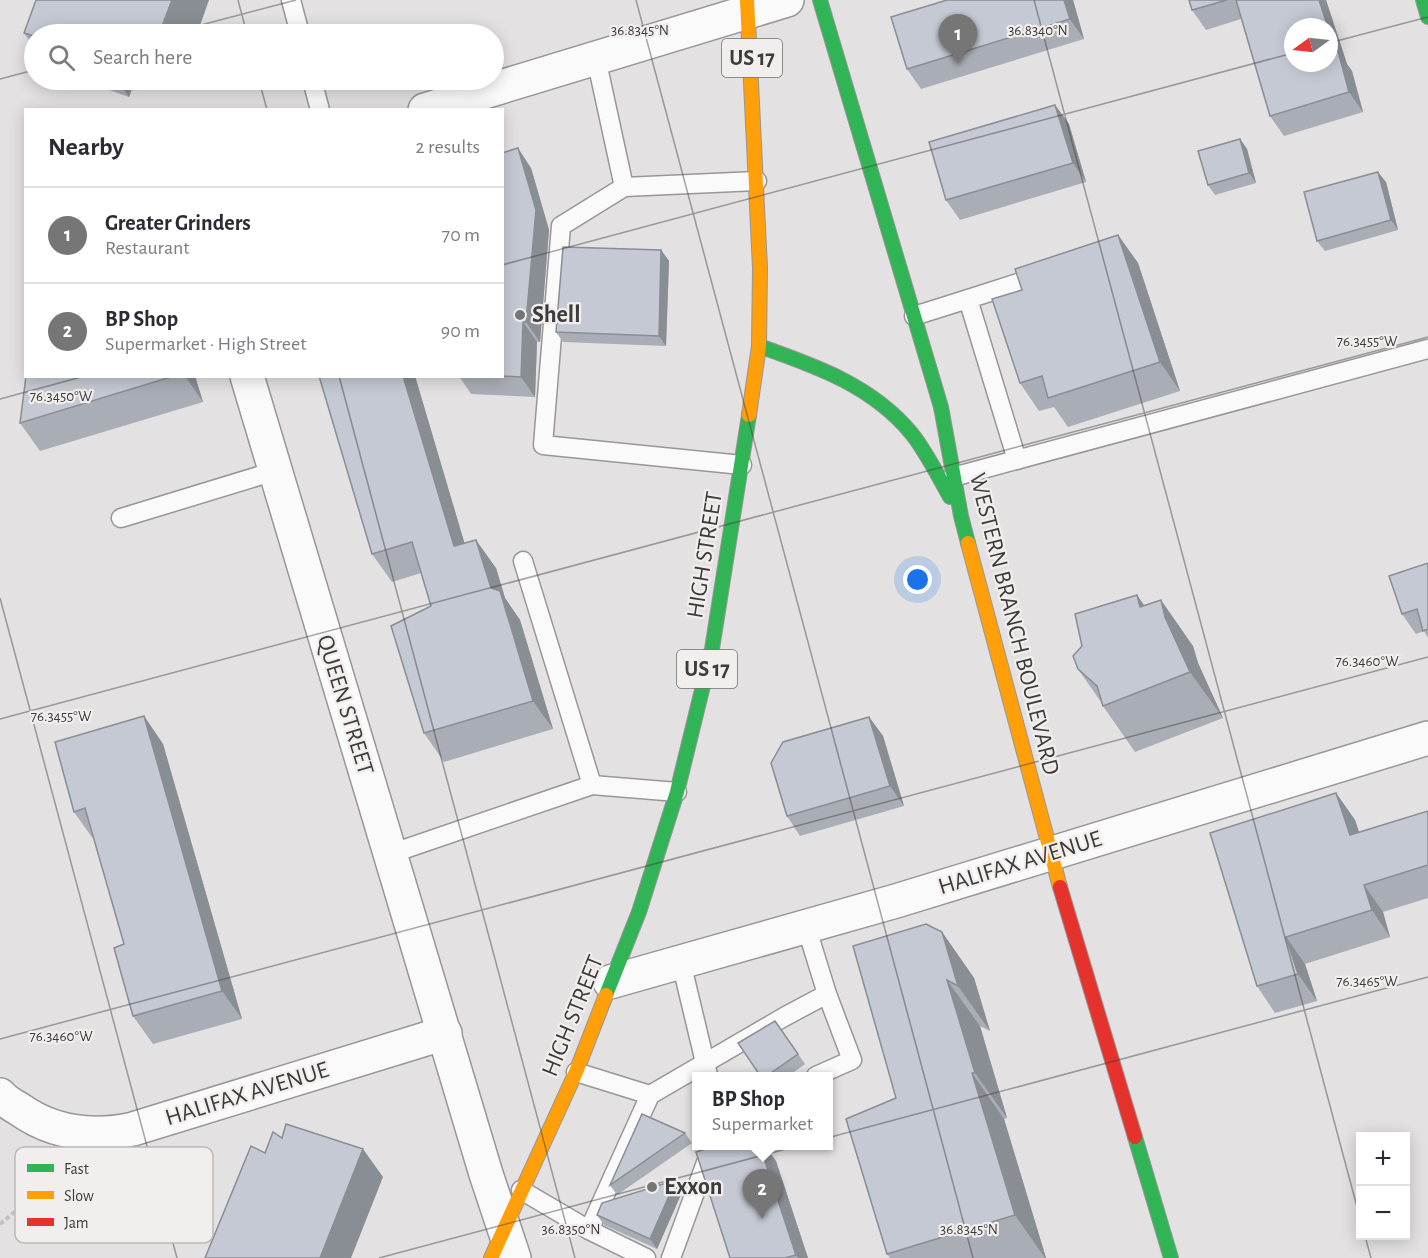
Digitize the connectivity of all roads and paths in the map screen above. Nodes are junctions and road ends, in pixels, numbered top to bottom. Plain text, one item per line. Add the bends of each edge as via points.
1 (291, 0) edge
2 (787, 0) edge
3 (820, 0) edge
4 (1423, 0) edge
5 (748, 6) edge
6 (1428, 17) edge
7 (297, 24) edge
8 (596, 58) junction
9 (504, 86) edge
10 (315, 90) edge
11 (491, 90) edge
12 (319, 108) edge
13 (432, 108) edge
14 (757, 181) junction
15 (624, 187) junction
16 (1058, 270) edge
17 (968, 299) junction
18 (914, 316) junction
19 (759, 346) junction
20 (1428, 349) edge
21 (249, 378) edge
22 (1017, 460) junction
23 (742, 465) junction
24 (275, 471) junction
25 (953, 477) junction
26 (961, 516) junction
27 (121, 518) dead end
28 (523, 561) dead end
29 (1428, 738) edge
30 (592, 785) junction
31 (677, 792) junction
32 (390, 854) junction
33 (1050, 854) junction
34 (806, 926) junction
35 (681, 962) junction
36 (610, 982) junction
37 (827, 994) junction
38 (445, 1034) junction
39 (707, 1070) edge
40 (576, 1072) junction
41 (827, 1072) edge
42 (692, 1077) edge
43 (0, 1095) edge
44 (650, 1095) junction
45 (110, 1134) junction
46 (94, 1147) edge
47 (710, 1150) edge
48 (521, 1190) junction
49 (15, 1212) edge
50 (0, 1224) edge
51 (504, 1228) junction
52 (589, 1230) junction
53 (491, 1258) edge
54 (514, 1258) edge
55 (646, 1258) edge
56 (670, 1258) edge
57 (1171, 1258) edge

1 - 7 lane
2 - 5 street
3 - 18 street, WESTERN BRANCH BOULEVARD
4 - 6 street
5 - 8 street
5 - 14 street, HIGH STREET / US 17
8 - 9 street
8 - 15 lane
10 - 12 lane
11 - 13 street
14 - 15 lane
14 - 19 street, HIGH STREET / US 17
15 - 23 lane via 561,226 543,445
16 - 17 lane
17 - 18 lane
17 - 22 lane
18 - 25 street, WESTERN BRANCH BOULEVARD via 941,407
19 - 23 street, HIGH STREET / US 17
19 - 26 street via 847,379 885,405 912,434
20 - 22 lane
21 - 24 street, QUEEN STREET
22 - 25 lane
23 - 31 street, HIGH STREET / US 17 via 712,649
24 - 27 lane
24 - 32 street, QUEEN STREET
25 - 26 street, WESTERN BRANCH BOULEVARD
26 - 33 street, WESTERN BRANCH BOULEVARD
28 - 30 lane
29 - 33 street, HALIFAX AVENUE
30 - 31 lane
30 - 32 lane
31 - 36 street, HIGH STREET / US 17 via 639,912
32 - 38 street, QUEEN STREET
33 - 34 street, HALIFAX AVENUE
33 - 57 street, WESTERN BRANCH BOULEVARD
34 - 35 street, HALIFAX AVENUE
34 - 37 lane
35 - 36 street, HALIFAX AVENUE
35 - 39 lane
36 - 40 street, HIGH STREET / US 17
37 - 39 lane via 784,1017
37 - 41 lane via 852,1060
38 - 45 street, HALIFAX AVENUE
38 - 51 street, QUEEN STREET
40 - 44 lane
40 - 48 street, HIGH STREET / US 17
42 - 44 lane
43 - 45 street, HALIFAX AVENUE via 34,1120 71,1132
44 - 52 lane
45 - 46 path
47 - 56 lane
48 - 51 street, HIGH STREET / US 17
48 - 52 lane
49 - 50 path
51 - 53 street, HIGH STREET / US 17
51 - 54 street, QUEEN STREET
52 - 55 lane

